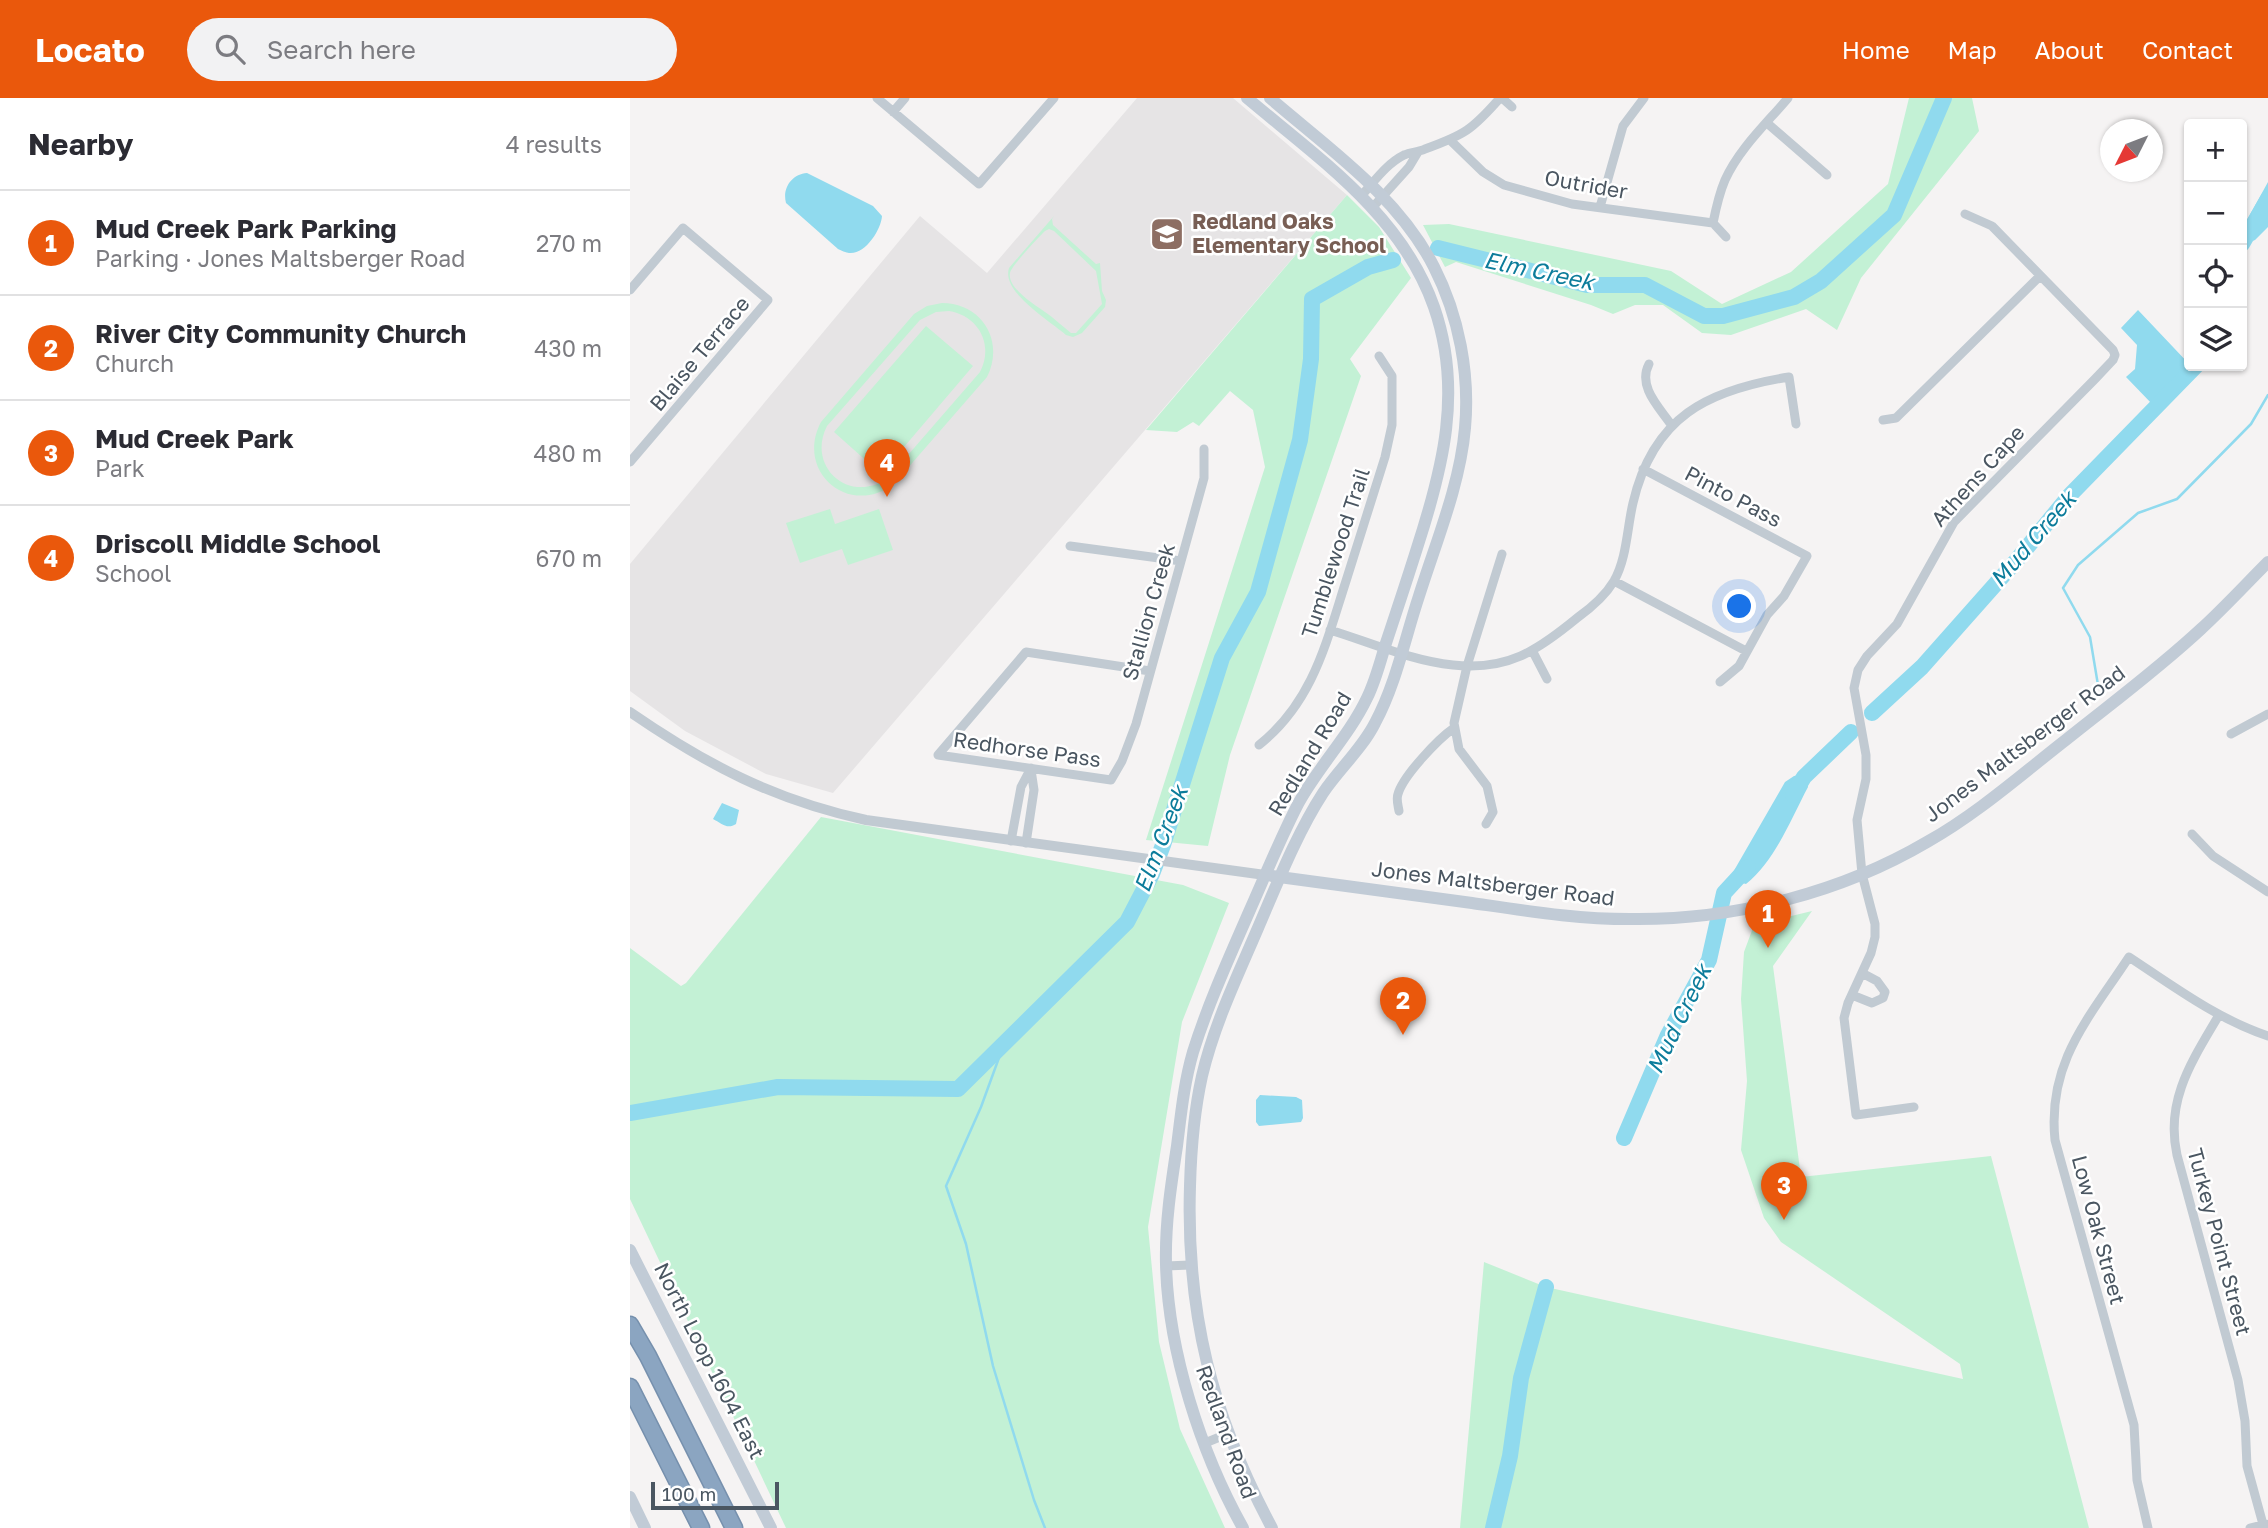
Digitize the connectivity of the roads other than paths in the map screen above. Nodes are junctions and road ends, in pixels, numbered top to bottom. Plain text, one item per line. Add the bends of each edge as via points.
1 (877, 98) edge
2 (905, 98) edge
3 (1054, 98) edge
4 (1247, 98) edge
5 (1270, 98) edge
6 (1501, 98) edge
7 (1644, 98) edge
8 (1788, 98) edge
9 (1512, 107) dead end
10 (894, 111) junction
11 (1767, 123) junction
12 (1450, 140) junction
13 (1418, 152) junction
14 (1827, 174) dead end
15 (1371, 185) junction
16 (1361, 196) junction
17 (1383, 196) junction
18 (1373, 207) junction
19 (1600, 207) junction
20 (1965, 214) dead end
21 (1713, 223) junction
22 (1726, 237) dead end
23 (2040, 276) junction
24 (630, 290) edge
25 (1379, 356) dead end
26 (1649, 364) dead end
27 (1465, 370) junction
28 (1448, 373) junction
29 (1883, 420) dead end
30 (1796, 424) dead end
31 (1672, 426) junction
32 (1203, 449) dead end
33 (1445, 451) junction
34 (1461, 454) junction
35 (630, 462) edge
36 (1643, 469) junction
37 (1070, 546) dead end
38 (1502, 554) dead end
39 (1181, 561) junction
40 (2268, 562) edge
41 (1614, 581) junction
42 (1330, 630) junction
43 (1385, 647) junction
44 (1746, 651) junction
45 (1401, 652) junction
46 (1533, 652) junction
47 (1467, 666) junction
48 (1150, 671) junction
49 (1547, 679) dead end
50 (1720, 682) dead end
51 (1369, 695) junction
52 (1385, 701) junction
53 (630, 712) edge
54 (2268, 714) edge
55 (1454, 728) junction
56 (2231, 734) dead end
57 (1259, 745) dead end
58 (1031, 768) junction
59 (1111, 780) joint
60 (1398, 811) dead end
61 (1486, 824) dead end
62 (2192, 834) dead end
63 (1011, 841) junction
64 (1026, 843) junction
65 (1863, 874) junction
66 (1265, 875) junction
67 (1280, 877) junction
68 (2268, 892) edge
69 (1862, 973) junction
70 (1852, 995) junction
71 (2219, 1015) junction
72 (2268, 1036) edge
73 (1913, 1107) dead end
74 (630, 1250) edge
75 (1190, 1265) junction
76 (1166, 1266) junction
77 (630, 1325) edge
78 (630, 1387) edge
79 (1227, 1434) junction
80 (1205, 1443) junction
81 (630, 1497) edge
82 (2265, 1525) edge
83 (645, 1528) edge
84 (701, 1528) edge
85 (734, 1528) edge
86 (771, 1528) edge
87 (1243, 1528) edge
88 (1272, 1528) edge
89 (2148, 1528) edge
90 (2250, 1528) edge

1 - 10 street
2 - 10 street
3 - 10 street via 979,184
4 - 16 main road, Redland Road
5 - 15 main road, Redland Road
6 - 9 street
6 - 12 street via 1478,124
7 - 19 street via 1623,125
8 - 11 street
11 - 14 street
11 - 21 street via 1730,170
12 - 13 street
12 - 19 street, Outrider via 1504,185 1558,201
13 - 15 street via 1395,161
13 - 17 street
15 - 16 street
15 - 17 main road, Redland Road
16 - 18 main road, Redland Road
17 - 18 street
17 - 27 main road, Redland Road via 1434,268 1454,318
18 - 28 main road, Redland Road via 1425,285 1443,337
19 - 21 street, Outrider
20 - 23 street, Athens Cape via 1992,226
21 - 22 street
23 - 29 street via 1896,418
23 - 65 street, Athens Cape via 2115,355 1954,522 1897,624 1858,670 1854,688 1866,755 1857,820
24 - 35 street, Blaise Terrace via 683,228 768,300
25 - 42 street, Tumblewood Trail via 1392,376 1392,425
26 - 31 street via 1644,376 1648,391
27 - 28 street
27 - 34 main road, Redland Road
28 - 33 main road, Redland Road
30 - 31 street via 1789,377 1717,395
31 - 36 street
32 - 39 street, Stallion Creek via 1204,478
33 - 34 street
33 - 43 main road, Redland Road
34 - 45 main road, Redland Road
36 - 41 street
36 - 44 street, Pinto Pass via 1807,556
37 - 39 street
38 - 47 street
39 - 48 street, Stallion Creek
40 - 65 main road, Jones Maltsberger Road via 2150,674 1994,796 1927,843
41 - 44 street
41 - 46 street via 1596,604
42 - 43 street
42 - 57 street, Tumblewood Trail via 1306,692
43 - 45 street
43 - 51 main road, Redland Road
44 - 50 street via 1737,669
45 - 47 street
45 - 52 main road, Redland Road
46 - 47 street
46 - 49 street
47 - 55 street
48 - 58 street, Redhorse Pass via 1026,652 938,755
48 - 59 street, Stallion Creek via 1129,743
51 - 52 street
51 - 66 main road, Redland Road via 1309,786
52 - 67 main road, Redland Road via 1374,726 1323,793
53 - 63 street, Jones Maltsberger Road via 716,767 796,802 866,820
54 - 56 street
55 - 60 street via 1436,742 1401,787 1396,797
55 - 61 street via 1459,749 1487,786 1493,812
58 - 59 street, Redhorse Pass
58 - 63 street via 1021,787
58 - 64 street via 1034,790
62 - 68 street via 2213,856
63 - 64 street, Jones Maltsberger Road
64 - 66 street, Jones Maltsberger Road
65 - 67 main road, Jones Maltsberger Road via 1754,907 1640,919 1587,918
65 - 69 street via 1875,937
66 - 67 main road, Jones Maltsberger Road
66 - 76 main road, Redland Road via 1217,985 1190,1065 1170,1186
67 - 75 main road, Redland Road via 1218,1020 1202,1076 1191,1150
69 - 70 street
69 - 70 street via 1882,985 1884,998 1872,1003
70 - 73 street via 1844,1033 1856,1115
71 - 72 street
71 - 82 street, Turkey Point Street via 2189,1066 2173,1130 2238,1380 2247,1465
71 - 89 street, Low Oak Street via 2129,957 2070,1049 2057,1086 2054,1124 2059,1155 2134,1425 2137,1480
74 - 86 main road, North Loop 1604 East
75 - 76 street
75 - 79 main road, Redland Road via 1204,1359
76 - 80 main road, Redland Road via 1182,1373
77 - 85 highway
78 - 84 highway
79 - 80 street
79 - 88 main road, Redland Road
80 - 87 main road, Redland Road
81 - 83 main road
82 - 90 street

